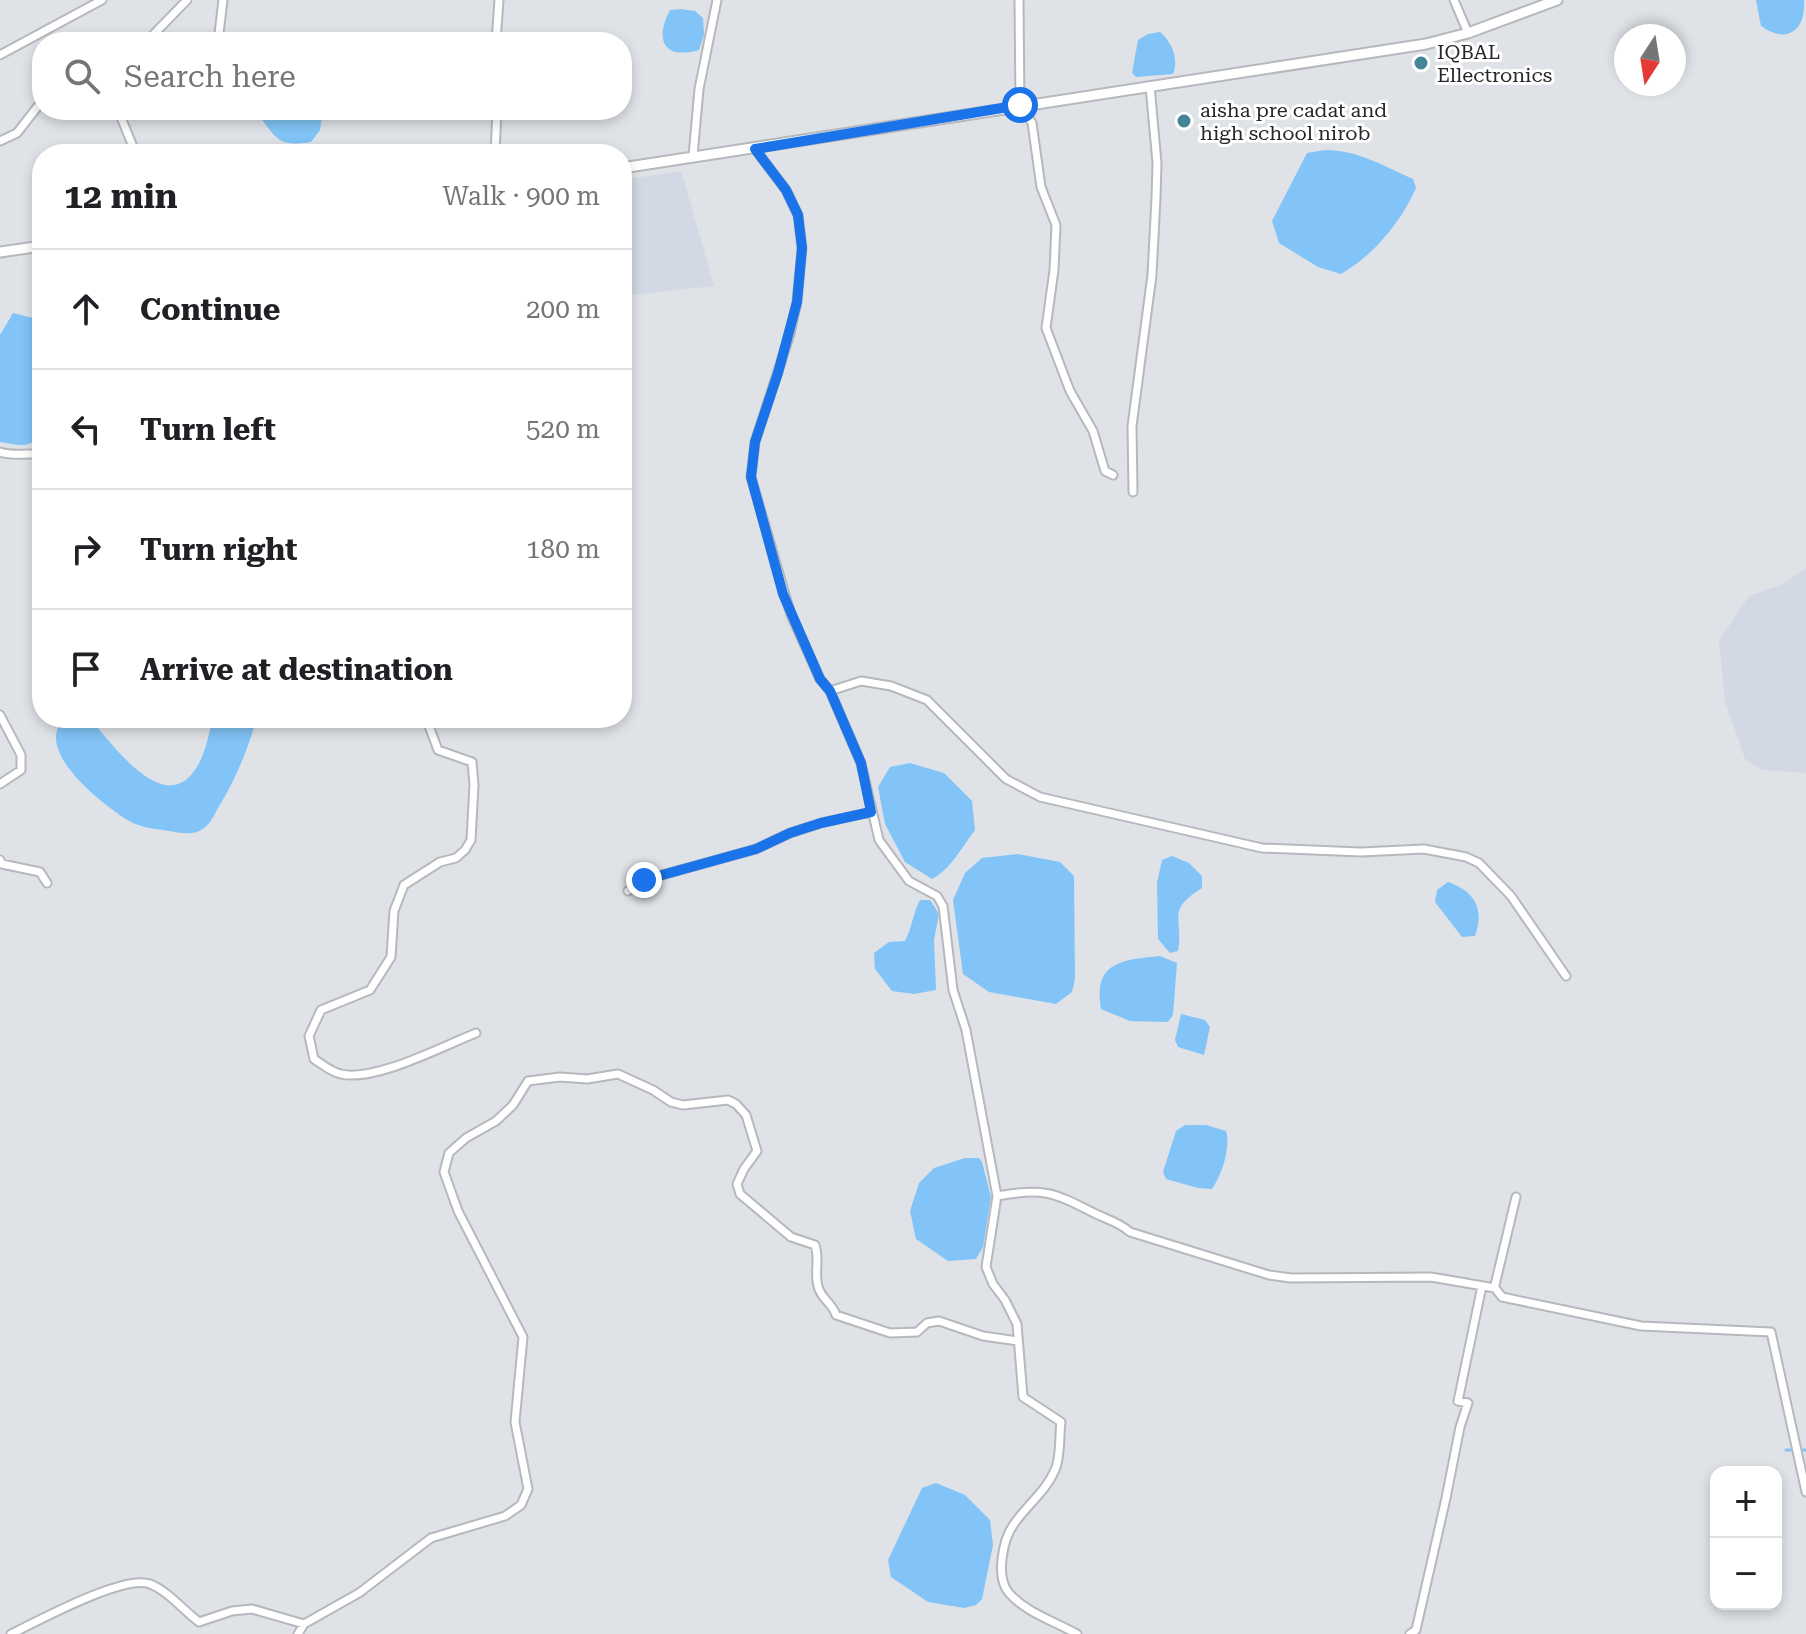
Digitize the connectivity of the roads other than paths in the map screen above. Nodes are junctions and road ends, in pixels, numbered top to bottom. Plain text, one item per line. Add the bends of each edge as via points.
1 (102, 0) edge
2 (187, 0) edge
3 (223, 0) edge
4 (499, 0) edge
5 (717, 0) edge
6 (1019, 0) edge
7 (1454, 0) edge
8 (1557, 0) edge
9 (43, 32) edge
10 (156, 32) edge
11 (219, 32) edge
12 (497, 32) edge
13 (1468, 33) junction
14 (32, 38) edge
15 (0, 55) edge
16 (1150, 86) junction
17 (1020, 105) junction
18 (32, 114) edge
19 (122, 120) edge
20 (497, 120) edge
21 (0, 141) edge
22 (132, 144) edge
23 (495, 144) edge
24 (755, 149) junction
25 (693, 156) junction
26 (632, 166) edge
27 (32, 247) edge
28 (0, 252) edge
29 (0, 452) edge
30 (32, 453) edge
31 (1113, 475) dead end
32 (1133, 492) dead end
33 (830, 691) junction
34 (0, 715) edge
35 (430, 728) edge
36 (0, 784) edge
37 (871, 812) junction
38 (0, 860) edge
39 (47, 883) dead end
40 (628, 891) dead end
41 (1566, 976) dead end
42 (476, 1033) dead end
43 (997, 1196) junction
44 (1516, 1197) dead end
45 (1482, 1286) junction
46 (1495, 1288) junction
47 (1018, 1341) junction
48 (1806, 1492) edge
49 (304, 1624) junction
50 (11, 1634) edge
51 (298, 1634) edge
52 (1077, 1634) edge
53 (1410, 1634) edge

1 - 9 street
2 - 10 street
3 - 11 street
4 - 12 street
5 - 25 street via 699,89
6 - 17 street
7 - 13 street
8 - 13 street
13 - 16 street
14 - 15 street
16 - 17 street
16 - 32 street via 1156,198 1152,275 1132,417
17 - 24 street
17 - 31 street via 1032,123 1041,187 1056,225 1046,328 1070,391 1093,431 1105,471
18 - 21 street via 17,133
19 - 22 street
20 - 23 street
24 - 25 street
24 - 33 street via 798,215 802,248 795,313 755,442 751,477 787,604
25 - 26 street
27 - 28 street
29 - 30 street
33 - 37 street via 861,763
33 - 41 street via 861,681 927,700 1006,779 1050,799 1262,848 1424,849 1466,857 1511,896
34 - 36 street via 21,755 21,770
35 - 42 street via 438,750 472,762 471,840 456,858 404,885 394,911 391,957 376,981 370,990 321,1010 309,1036 314,1059 345,1075 382,1071
37 - 40 street via 644,880
37 - 43 street via 879,840 909,881 937,896 943,906 953,990 966,1030
38 - 39 street via 40,872
43 - 45 street via 1054,1193 1130,1232 1269,1275 1431,1277
43 - 47 street via 986,1267 1017,1324
44 - 46 street
45 - 46 street
45 - 53 street via 1458,1401 1468,1403 1416,1630
46 - 48 street via 1502,1297 1519,1302 1641,1326 1771,1332
47 - 49 street via 939,1321 917,1332 890,1333 836,1315 817,1286 815,1245 791,1237 740,1194 737,1184 757,1151 746,1115 736,1104 671,1102 618,1074 528,1081 496,1121 449,1153 444,1172 458,1211 523,1337 515,1422 528,1489 521,1505 505,1516 431,1538 359,1593
47 - 52 street via 1023,1397 1061,1422 1056,1469 1003,1545 1007,1592
49 - 50 street via 252,1609 199,1622 163,1591 135,1581
49 - 51 street

